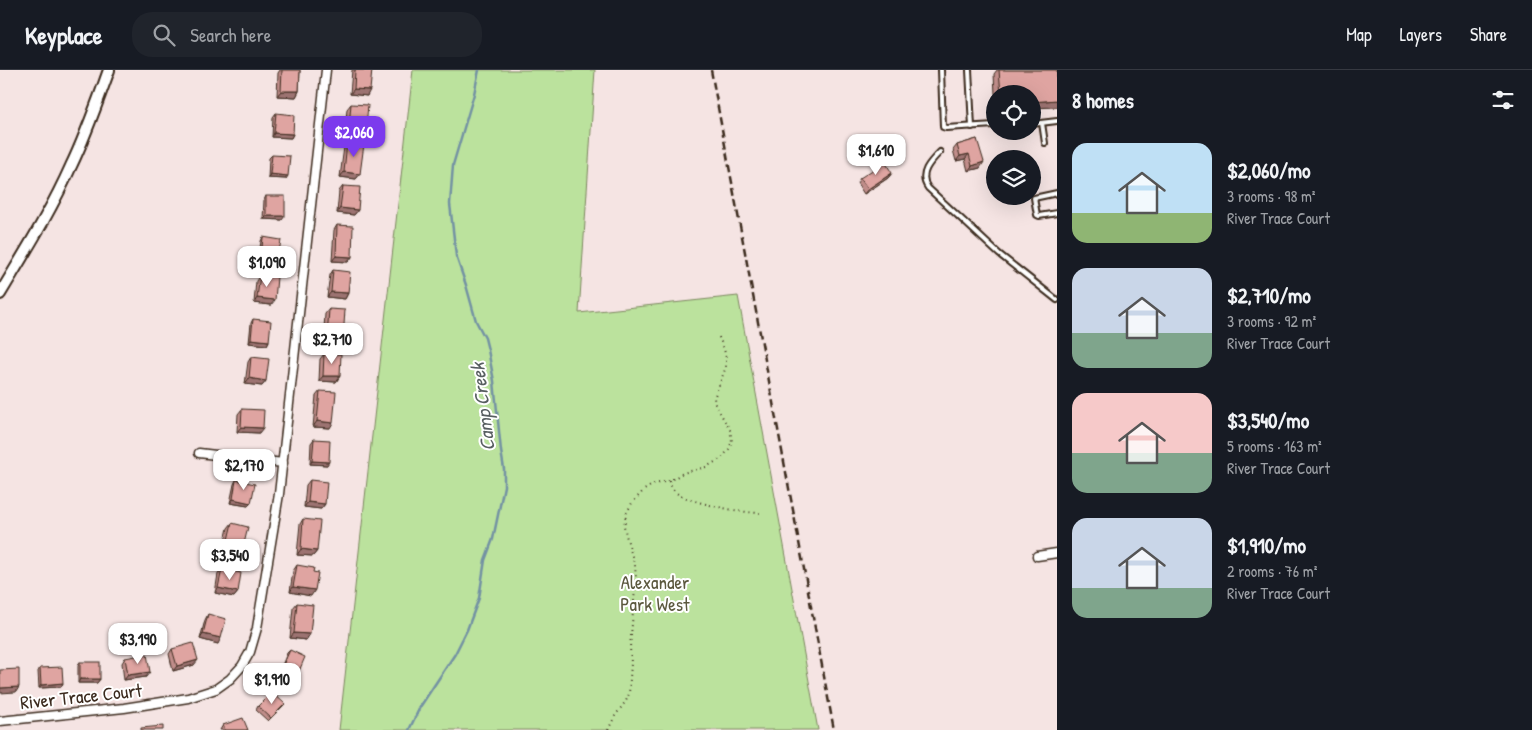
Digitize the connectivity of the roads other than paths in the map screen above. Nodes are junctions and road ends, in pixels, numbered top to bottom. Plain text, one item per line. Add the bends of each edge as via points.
1 (109, 70) edge
2 (326, 70) edge
3 (941, 70) edge
4 (969, 70) edge
5 (1057, 120) edge
6 (1042, 123) joint
7 (986, 125) edge
8 (972, 126) junction
9 (1045, 143) dead end
10 (940, 152) dead end
11 (1057, 193) edge
12 (1057, 213) edge
13 (0, 294) edge
14 (1057, 300) edge
15 (198, 453) dead end
16 (282, 463) junction
17 (1057, 553) edge
18 (1038, 556) dead end
19 (0, 721) edge

1 - 13 street via 71,166 48,213
2 - 16 street, River Trace Court
3 - 8 lane via 943,126
4 - 8 lane
5 - 6 lane
6 - 9 lane
7 - 8 lane
10 - 14 lane via 925,171 928,188 999,254
11 - 12 lane via 1034,198 1037,215
15 - 16 street
16 - 19 street, River Trace Court via 257,628 250,652 230,679 216,689 161,703
17 - 18 street

